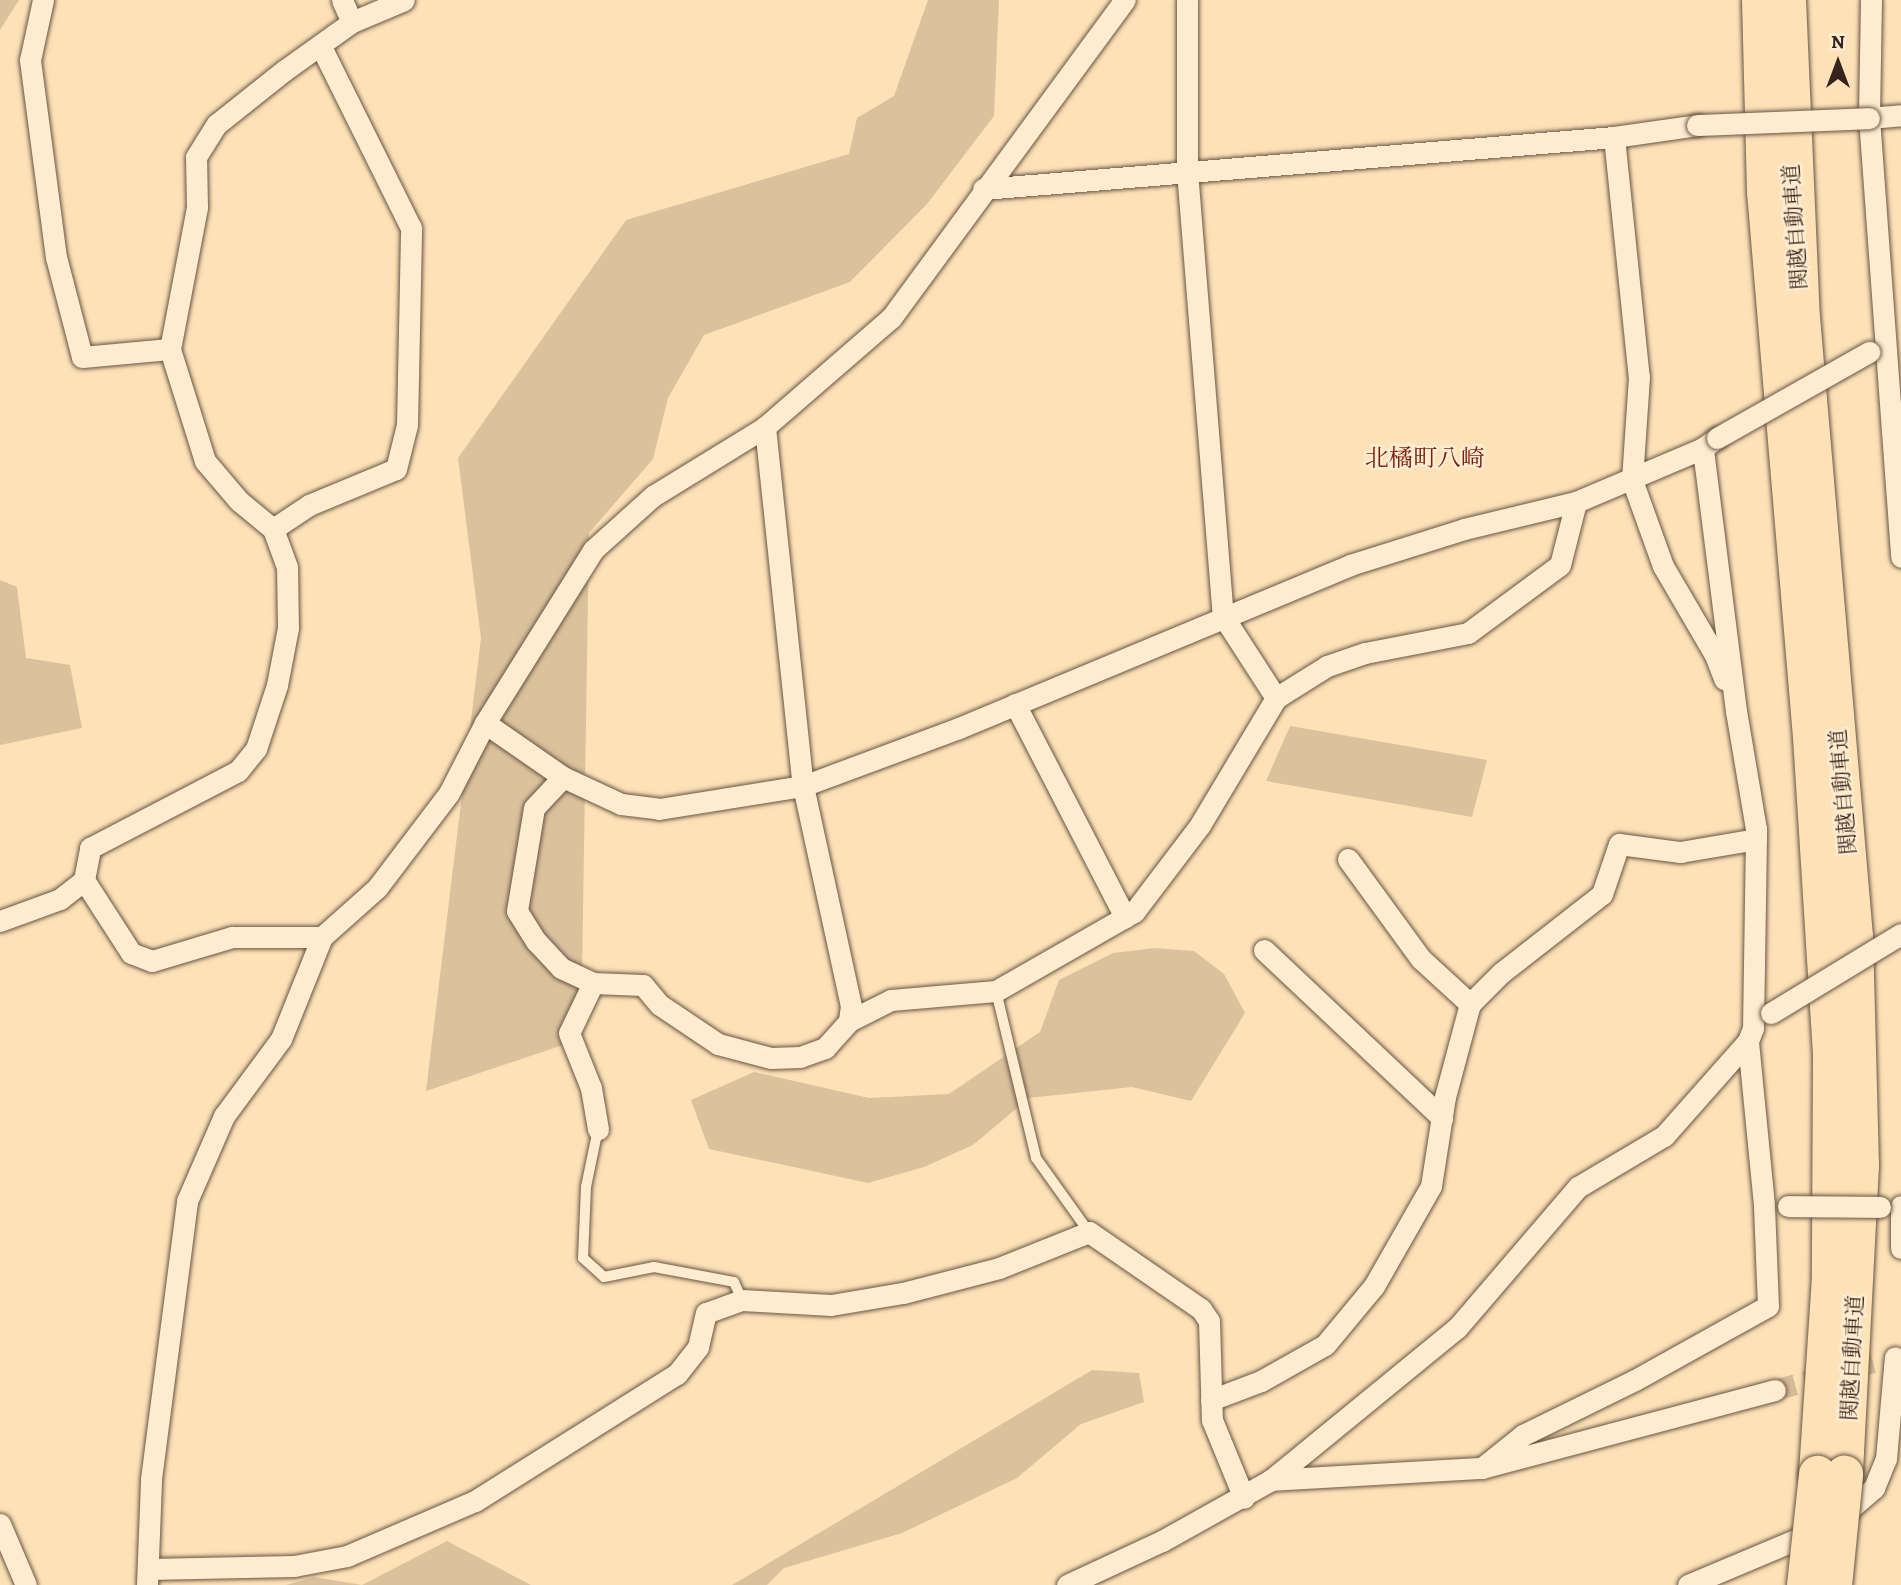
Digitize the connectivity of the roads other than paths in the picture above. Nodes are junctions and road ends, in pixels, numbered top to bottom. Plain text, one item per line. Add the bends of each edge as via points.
1 (43, 0) edge
2 (342, 0) edge
3 (404, 0) edge
4 (1125, 0) edge
5 (1187, 0) edge
6 (1760, 0) edge
7 (1787, 0) edge
8 (1871, 0) edge
9 (352, 22) junction
10 (321, 47) junction
11 (1901, 115) edge
12 (1869, 118) junction
13 (1614, 137) junction
14 (1187, 171) junction
15 (983, 189) junction
16 (1885, 345) edge
17 (170, 349) junction
18 (765, 427) junction
19 (1710, 443) junction
20 (1632, 480) junction
21 (1576, 502) junction
22 (273, 529) junction
23 (1901, 557) edge
24 (1223, 616) junction
25 (1276, 698) junction
26 (1015, 704) junction
27 (1736, 711) junction
28 (485, 723) junction
29 (563, 777) junction
30 (803, 786) junction
31 (1756, 839) junction
32 (1348, 859) dead end
33 (84, 880) junction
34 (1125, 917) junction
35 (0, 921) edge
36 (1901, 934) edge
37 (322, 937) junction
38 (1264, 950) dead end
39 (593, 983) junction
40 (996, 991) junction
41 (1470, 1004) junction
42 (849, 1021) junction
43 (1751, 1035) junction
44 (1442, 1118) junction
45 (598, 1129) joint
46 (1764, 1205) junction
47 (1894, 1207) edge
48 (1089, 1232) junction
49 (1901, 1248) edge
50 (742, 1300) junction
51 (1898, 1355) edge
52 (1873, 1362) tunnel mouth
53 (1775, 1390) tunnel mouth
54 (1211, 1400) junction
55 (1482, 1468) junction
56 (1831, 1474) junction
57 (1271, 1480) junction
58 (1244, 1498) junction
59 (0, 1524) edge
60 (147, 1577) edge
61 (26, 1585) edge
62 (1067, 1585) edge
63 (1688, 1585) edge
64 (1805, 1585) edge
65 (1833, 1585) edge

1 - 17 street via 30,60 56,257 82,357
2 - 9 street
3 - 9 street
4 - 15 street
5 - 14 street
6 - 56 highway, 関越自動車道 via 1765,191 1811,736 1831,1056
7 - 56 highway, 関越自動車道 via 1801,317 1854,949 1860,1165
8 - 12 street
9 - 10 street
10 - 17 street via 217,124 196,157 197,207
10 - 22 street via 411,228 407,425 396,469 309,505
11 - 12 street
12 - 13 street, bridge via 1697,125
12 - 16 street
13 - 14 street
13 - 20 street via 1639,377
14 - 15 street
14 - 24 street
15 - 18 street via 891,318
16 - 19 street, bridge
16 - 23 street
17 - 22 street via 205,461 239,501
18 - 28 street via 653,496 593,550
18 - 30 street
19 - 20 street
19 - 27 street
20 - 21 street
20 - 27 street via 1663,566 1715,654
21 - 24 street via 1464,529 1350,565
21 - 25 street via 1560,565 1468,633 1364,653 1327,666
22 - 33 street via 287,568 288,628 277,685 256,749 238,771 90,848
24 - 25 street
24 - 26 street
25 - 34 street via 1200,825
26 - 30 street
26 - 34 street
27 - 31 street
28 - 29 street
28 - 37 street via 449,793 406,851 377,888
29 - 30 street via 621,804 659,809
29 - 39 street via 534,807 517,911 561,968
30 - 42 street via 851,1006
31 - 41 street via 1681,852 1619,844 1602,894 1501,973
31 - 43 street
32 - 41 street via 1421,959
33 - 35 street via 60,899
33 - 37 street via 131,953 152,961 232,937
34 - 40 street
36 - 43 street, bridge via 1771,1013
37 - 60 street via 281,1039 224,1116 187,1200 151,1479
38 - 44 street
39 - 42 street via 643,985 660,1005 718,1044 771,1058 800,1057 825,1048
39 - 45 street via 569,1033 590,1088
40 - 42 street via 891,1000
40 - 48 lane via 1036,1158
41 - 44 street
43 - 46 street
43 - 57 street via 1664,1136 1578,1187 1457,1328
44 - 54 street via 1431,1186 1374,1286 1325,1345 1261,1381
45 - 50 lane via 586,1187 583,1258 604,1277 654,1267 734,1282
46 - 47 street, bridge
46 - 55 street via 1768,1306 1635,1380 1523,1435
47 - 49 street
48 - 50 street via 999,1268 903,1293 831,1305
48 - 54 street via 1201,1309 1209,1321
50 - 60 street via 706,1313 698,1347 677,1374 463,1507 346,1556 293,1566
51 - 52 street
51 - 63 street via 1886,1459 1874,1488 1831,1525
53 - 55 street
54 - 58 street via 1212,1420
55 - 57 street
56 - 64 highway, 関越自動車道, bridge
56 - 65 highway, 関越自動車道, bridge
57 - 58 street
58 - 62 street
59 - 61 street

